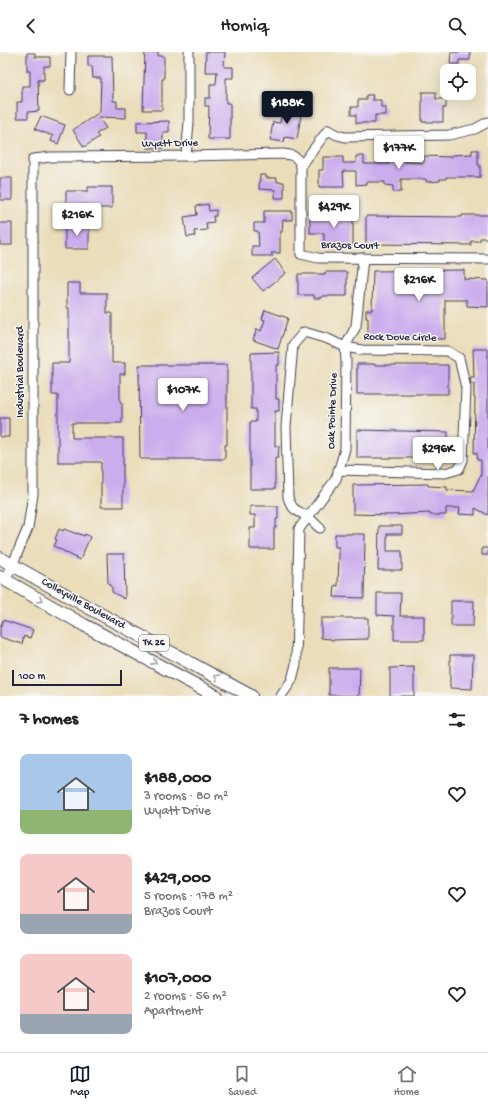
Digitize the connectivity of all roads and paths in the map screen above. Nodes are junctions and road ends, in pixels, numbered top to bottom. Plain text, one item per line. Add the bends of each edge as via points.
1 (71, 52) edge
2 (189, 52) edge
3 (70, 90) dead end
4 (488, 122) edge
5 (186, 156) junction
6 (33, 159) joint
7 (301, 166) junction
8 (363, 258) junction
9 (488, 259) edge
10 (345, 347) junction
11 (338, 470) junction
12 (308, 517) junction
13 (320, 528) dead end
14 (0, 558) edge
15 (13, 565) junction
16 (3, 579) edge
17 (216, 696) edge
18 (251, 696) edge
19 (281, 696) edge

1 - 3 street
2 - 5 street via 189,122
4 - 7 street via 475,129 449,135 345,137 328,130
5 - 6 street, Wyatt Drive
5 - 7 street, Wyatt Drive via 283,154 298,158
6 - 15 street, Industrial Boulevard via 33,494 28,528
7 - 8 street, Brazos Court via 301,254 318,258
8 - 9 street, Brazos Court
8 - 10 street via 356,326
10 - 11 street, Oak Pointe Drive via 345,449
10 - 11 street, Rock Dove Circle via 362,350 447,351 459,358 466,388 462,460 459,469 445,473
10 - 12 street via 304,332 293,345 286,427 288,498 290,506
11 - 12 street, Oak Pointe Drive via 336,479
12 - 13 street
12 - 19 street, Oak Pointe Drive via 299,529 296,664 292,680
14 - 15 main road, Colleyville Boulevard / TX 26
15 - 16 street, Industrial Boulevard
18 -> 15 main road, Colleyville Boulevard / TX 26
16 -> 17 main road, Colleyville Boulevard / TX 26

